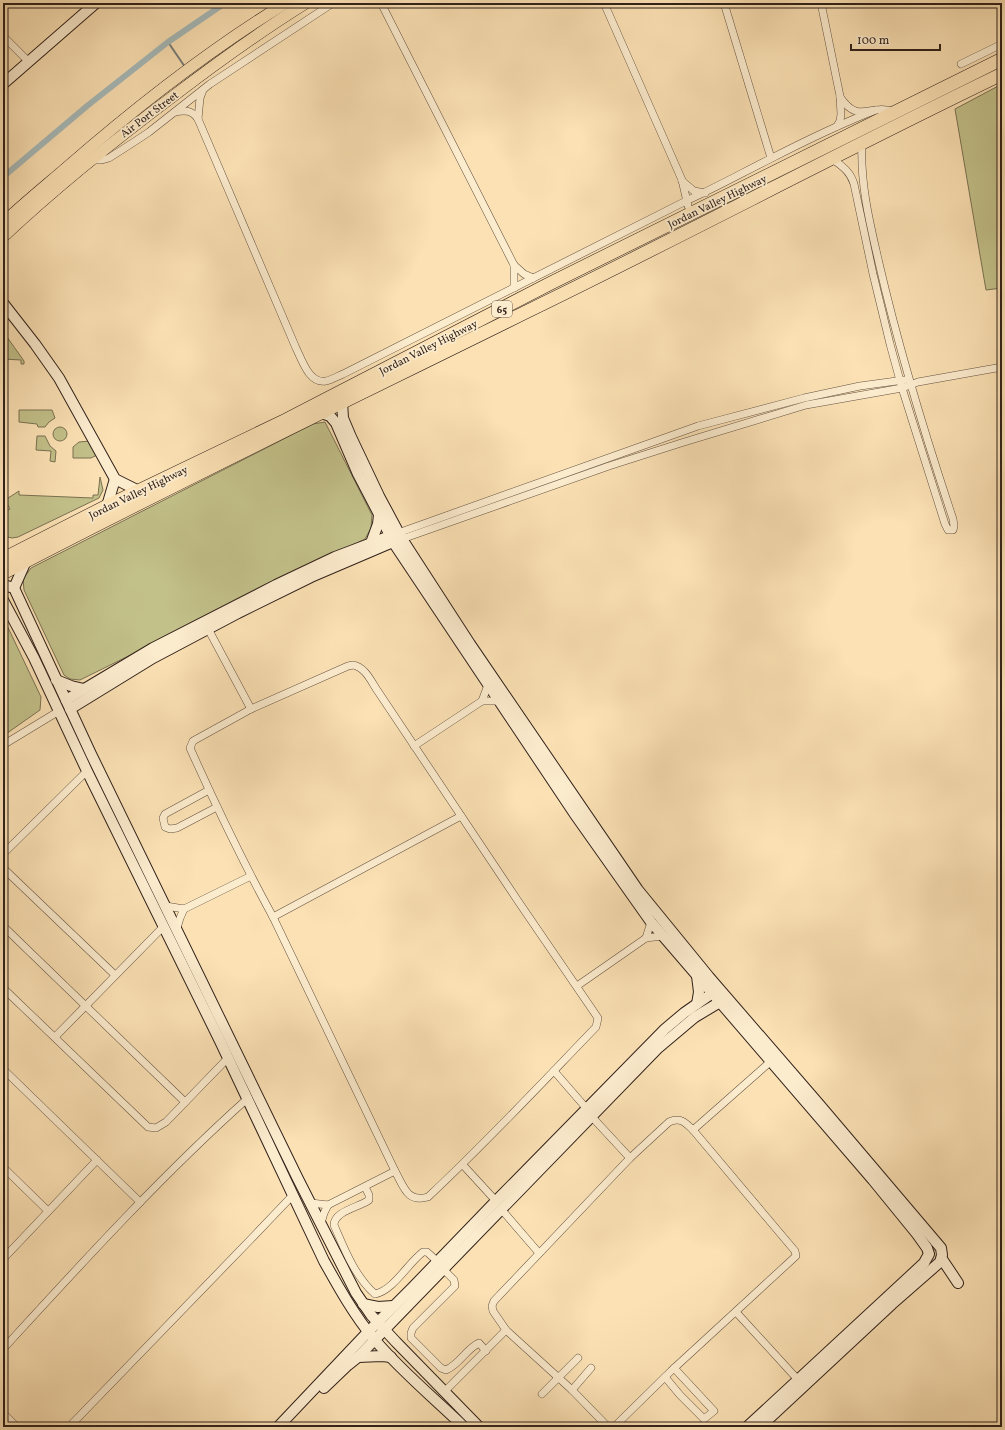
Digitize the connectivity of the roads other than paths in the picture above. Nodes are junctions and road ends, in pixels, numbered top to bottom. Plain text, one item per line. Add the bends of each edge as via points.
1 (96, 3) edge
2 (306, 3) edge
3 (333, 3) edge
4 (381, 3) edge
5 (604, 3) edge
6 (724, 3) edge
7 (821, 3) edge
8 (289, 7) edge
9 (300, 24) junction
10 (3, 36) edge
11 (1002, 44) edge
12 (1002, 59) edge
13 (29, 62) junction
14 (961, 64) dead end
15 (1002, 74) edge
16 (3, 84) edge
17 (203, 90) junction
18 (840, 96) junction
19 (876, 110) junction
20 (174, 112) junction
21 (898, 118) junction
22 (198, 119) junction
23 (837, 126) junction
24 (862, 144) junction
25 (771, 158) junction
26 (831, 158) junction
27 (90, 160) junction
28 (682, 180) junction
29 (705, 193) junction
30 (686, 201) junction
31 (691, 214) junction
32 (3, 223) edge
33 (3, 237) edge
34 (607, 241) junction
35 (613, 253) junction
36 (514, 265) junction
37 (533, 278) junction
38 (514, 288) junction
39 (3, 303) edge
40 (1002, 367) edge
41 (901, 380) junction
42 (912, 382) junction
43 (902, 388) junction
44 (342, 402) junction
45 (320, 413) junction
46 (288, 423) junction
47 (115, 479) junction
48 (139, 491) junction
49 (107, 506) junction
50 (379, 515) junction
51 (396, 537) junction
52 (375, 545) junction
53 (401, 555) junction
54 (3, 559) edge
55 (26, 561) junction
56 (3, 573) edge
57 (3, 587) edge
58 (14, 588) junction
59 (3, 600) edge
60 (206, 625) junction
61 (56, 680) junction
62 (488, 685) junction
63 (84, 689) junction
64 (84, 700) junction
65 (499, 701) junction
66 (482, 702) junction
67 (68, 704) junction
68 (251, 709) junction
69 (59, 711) junction
70 (78, 726) junction
71 (3, 745) edge
72 (414, 746) junction
73 (87, 771) junction
74 (209, 790) junction
75 (217, 807) junction
76 (461, 816) junction
77 (3, 854) edge
78 (3, 868) edge
79 (251, 876) junction
80 (166, 906) junction
81 (184, 909) junction
82 (273, 917) junction
83 (651, 922) junction
84 (3, 926) edge
85 (163, 927) junction
86 (177, 928) junction
87 (662, 936) junction
88 (646, 938) junction
89 (115, 975) junction
90 (697, 976) junction
91 (577, 986) junction
92 (3, 988) edge
93 (716, 992) junction
94 (723, 1000) junction
95 (212, 1001) junction
96 (697, 1004) junction
97 (86, 1006) junction
98 (204, 1009) junction
99 (706, 1010) junction
100 (729, 1013) junction
101 (55, 1037) junction
102 (227, 1059) junction
103 (770, 1062) junction
104 (3, 1069) edge
105 (554, 1071) junction
106 (247, 1099) junction
107 (185, 1102) junction
108 (590, 1113) junction
109 (693, 1130) junction
110 (630, 1158) junction
111 (97, 1160) junction
112 (463, 1164) junction
113 (3, 1167) edge
114 (395, 1171) junction
115 (365, 1187) junction
116 (293, 1195) junction
117 (140, 1202) junction
118 (312, 1203) junction
119 (328, 1205) junction
120 (499, 1205) junction
121 (48, 1211) junction
122 (321, 1223) junction
123 (539, 1254) junction
124 (929, 1254) junction
125 (942, 1255) junction
126 (3, 1259) edge
127 (441, 1266) junction
128 (958, 1283) dead end
129 (363, 1304) junction
130 (393, 1306) junction
131 (736, 1312) junction
132 (395, 1318) junction
133 (381, 1326) junction
134 (506, 1330) junction
135 (371, 1336) junction
136 (396, 1342) junction
137 (3, 1349) edge
138 (486, 1351) junction
139 (358, 1357) junction
140 (391, 1357) junction
141 (578, 1358) dead end
142 (591, 1368) dead end
143 (674, 1368) junction
144 (558, 1377) junction
145 (664, 1377) junction
146 (801, 1383) junction
147 (572, 1390) junction
148 (444, 1392) junction
149 (542, 1394) dead end
150 (3, 1413) edge
151 (602, 1421) junction
152 (284, 1425) edge
153 (17, 1427) edge
154 (69, 1427) edge
155 (464, 1427) edge
156 (480, 1427) edge
157 (597, 1427) edge
158 (608, 1427) edge
159 (614, 1427) edge
160 (747, 1427) edge
161 (760, 1427) edge

1 - 13 street
2 - 8 main road, Air Port Street
3 - 9 street
4 - 36 street
5 - 28 street
6 - 25 street
7 - 18 street
8 - 9 street
8 - 27 main road, Air Port Street
8 - 32 main road, Air Port Street via 220,45 151,96
9 - 17 street
10 - 13 street
11 - 14 street
12 - 21 highway, Jordan Valley Highway / 65
13 - 16 street
15 - 21 highway, Jordan Valley Highway / 65
17 - 20 street
17 - 22 street
18 - 19 street via 852,110
18 - 23 street via 841,118
19 - 21 street via 885,109
19 - 23 street
20 - 22 street via 189,111
20 - 27 street via 113,156 102,160
21 - 24 highway, Jordan Valley Highway / 65
21 - 31 highway, Jordan Valley Highway / 65
22 - 38 street via 296,348 310,374 317,380 326,381 343,374
23 - 25 street
24 - 26 highway, Jordan Valley Highway / 65
24 - 42 street via 861,168 872,234
25 - 29 street
26 - 41 street via 844,167 852,177 882,311
26 - 44 highway, Jordan Valley Highway / 65
27 - 33 main road, Air Port Street
28 - 29 street via 694,191
28 - 30 street
29 - 30 street
30 - 31 street
30 - 34 street
31 - 35 highway, Jordan Valley Highway / 65
34 - 35 street
34 - 37 street
35 - 46 highway, Jordan Valley Highway / 65
36 - 37 street
36 - 38 street
37 - 38 street
39 - 47 street via 59,378
40 - 42 street
41 - 42 street
41 - 43 street
41 - 51 street via 804,398 698,426
42 - 43 street
42 - 43 street via 953,519 953,530 948,530 945,524
43 - 51 street via 806,406 609,466
44 - 45 highway, Jordan Valley Highway / 65
44 - 51 street via 342,413 348,432
45 - 46 highway, Jordan Valley Highway / 65
45 - 50 street via 330,416 336,423
46 - 48 highway, Jordan Valley Highway / 65
46 - 55 highway, Jordan Valley Highway / 65
47 - 48 street
47 - 49 street
48 - 49 highway, Jordan Valley Highway / 65
49 - 54 highway, Jordan Valley Highway / 65
50 - 51 street
50 - 52 street
51 - 52 street
51 - 53 street
51 - 93 street via 634,884
52 - 53 street
52 - 60 street
53 - 62 street
55 - 56 highway, Jordan Valley Highway / 65
55 - 58 street
57 - 58 street
58 - 61 street
59 - 69 street
60 - 63 street via 153,648
60 - 64 street
60 - 68 street
61 - 63 street
61 - 67 street
62 - 65 street
62 - 66 street
63 - 67 street
64 - 67 street
64 - 70 street
65 - 66 street
65 - 83 street via 574,814
66 - 72 street
67 - 70 street
68 - 72 street via 348,666 358,666 363,669
68 - 74 street via 191,743 190,748
69 - 71 street
69 - 73 street
70 - 80 street
72 - 76 street
73 - 77 street
73 - 85 street
74 - 75 street
74 - 75 street via 164,815 165,827 177,828
75 - 79 street
76 - 82 street
76 - 91 street
78 - 89 street
79 - 81 street
79 - 82 street
80 - 81 street
80 - 86 street
81 - 86 street
82 - 114 street
83 - 87 street
83 - 88 street
84 - 97 street
85 - 89 street
85 - 98 street
86 - 95 street
87 - 88 street
87 - 90 street
88 - 91 street
89 - 97 street
90 - 93 street
90 - 96 street
91 - 105 street via 597,1015 598,1023
92 - 101 street
93 - 94 street
93 - 96 street
94 - 99 street
94 - 100 street
94 - 125 street via 934,1239 941,1248
95 - 98 street
95 - 118 street via 285,1153
96 - 108 street via 665,1029
97 - 101 street
97 - 107 street
98 - 102 street
99 - 100 street
99 - 108 street via 657,1048
100 - 103 street
101 - 107 street via 148,1127 160,1126
102 - 106 street
102 - 107 street
103 - 109 street
103 - 124 street via 873,1180 920,1238
104 - 111 street
105 - 108 street
105 - 112 street
106 - 116 street
106 - 117 street
108 - 110 street
108 - 120 street
109 - 110 street via 680,1120 668,1122
109 - 131 street via 796,1253 796,1256
110 - 123 street
111 - 117 street
111 - 121 street
112 - 114 street via 428,1197 418,1199 409,1195
112 - 120 street
113 - 121 street
114 - 115 street
115 - 119 street
115 - 127 street via 369,1200 338,1215 334,1224 353,1265 369,1289 375,1294 381,1293 423,1252 427,1252
116 - 135 street via 331,1274
116 - 154 street
117 - 137 street
118 - 119 street
118 - 122 street
119 - 122 street
120 - 123 street
120 - 127 street
121 - 126 street
122 - 129 street via 347,1278
123 - 134 street via 494,1300 493,1311
124 - 125 street
124 - 146 street via 921,1266
125 - 128 street
125 - 146 street via 940,1262
127 - 130 street
127 - 132 street
127 - 138 street via 456,1282 455,1286 413,1328 411,1338 446,1370 454,1366 472,1346 479,1343
129 - 130 street
129 - 133 street
130 - 133 street
131 - 143 street
131 - 146 street
132 - 133 street
132 - 136 street
133 - 135 street
133 - 136 street
134 - 138 street
134 - 144 street
135 - 139 street
135 - 140 street
135 - 152 street
136 - 148 street
138 - 148 street
139 - 140 street
139 - 152 street
140 - 155 street
141 - 144 street
142 - 147 street
143 - 145 street
143 - 145 street via 714,1411 704,1419
144 - 147 street
144 - 149 street
145 - 159 street
146 - 160 street
146 - 161 street
147 - 151 street
148 - 156 street
150 - 153 street
151 - 157 street
151 - 158 street

